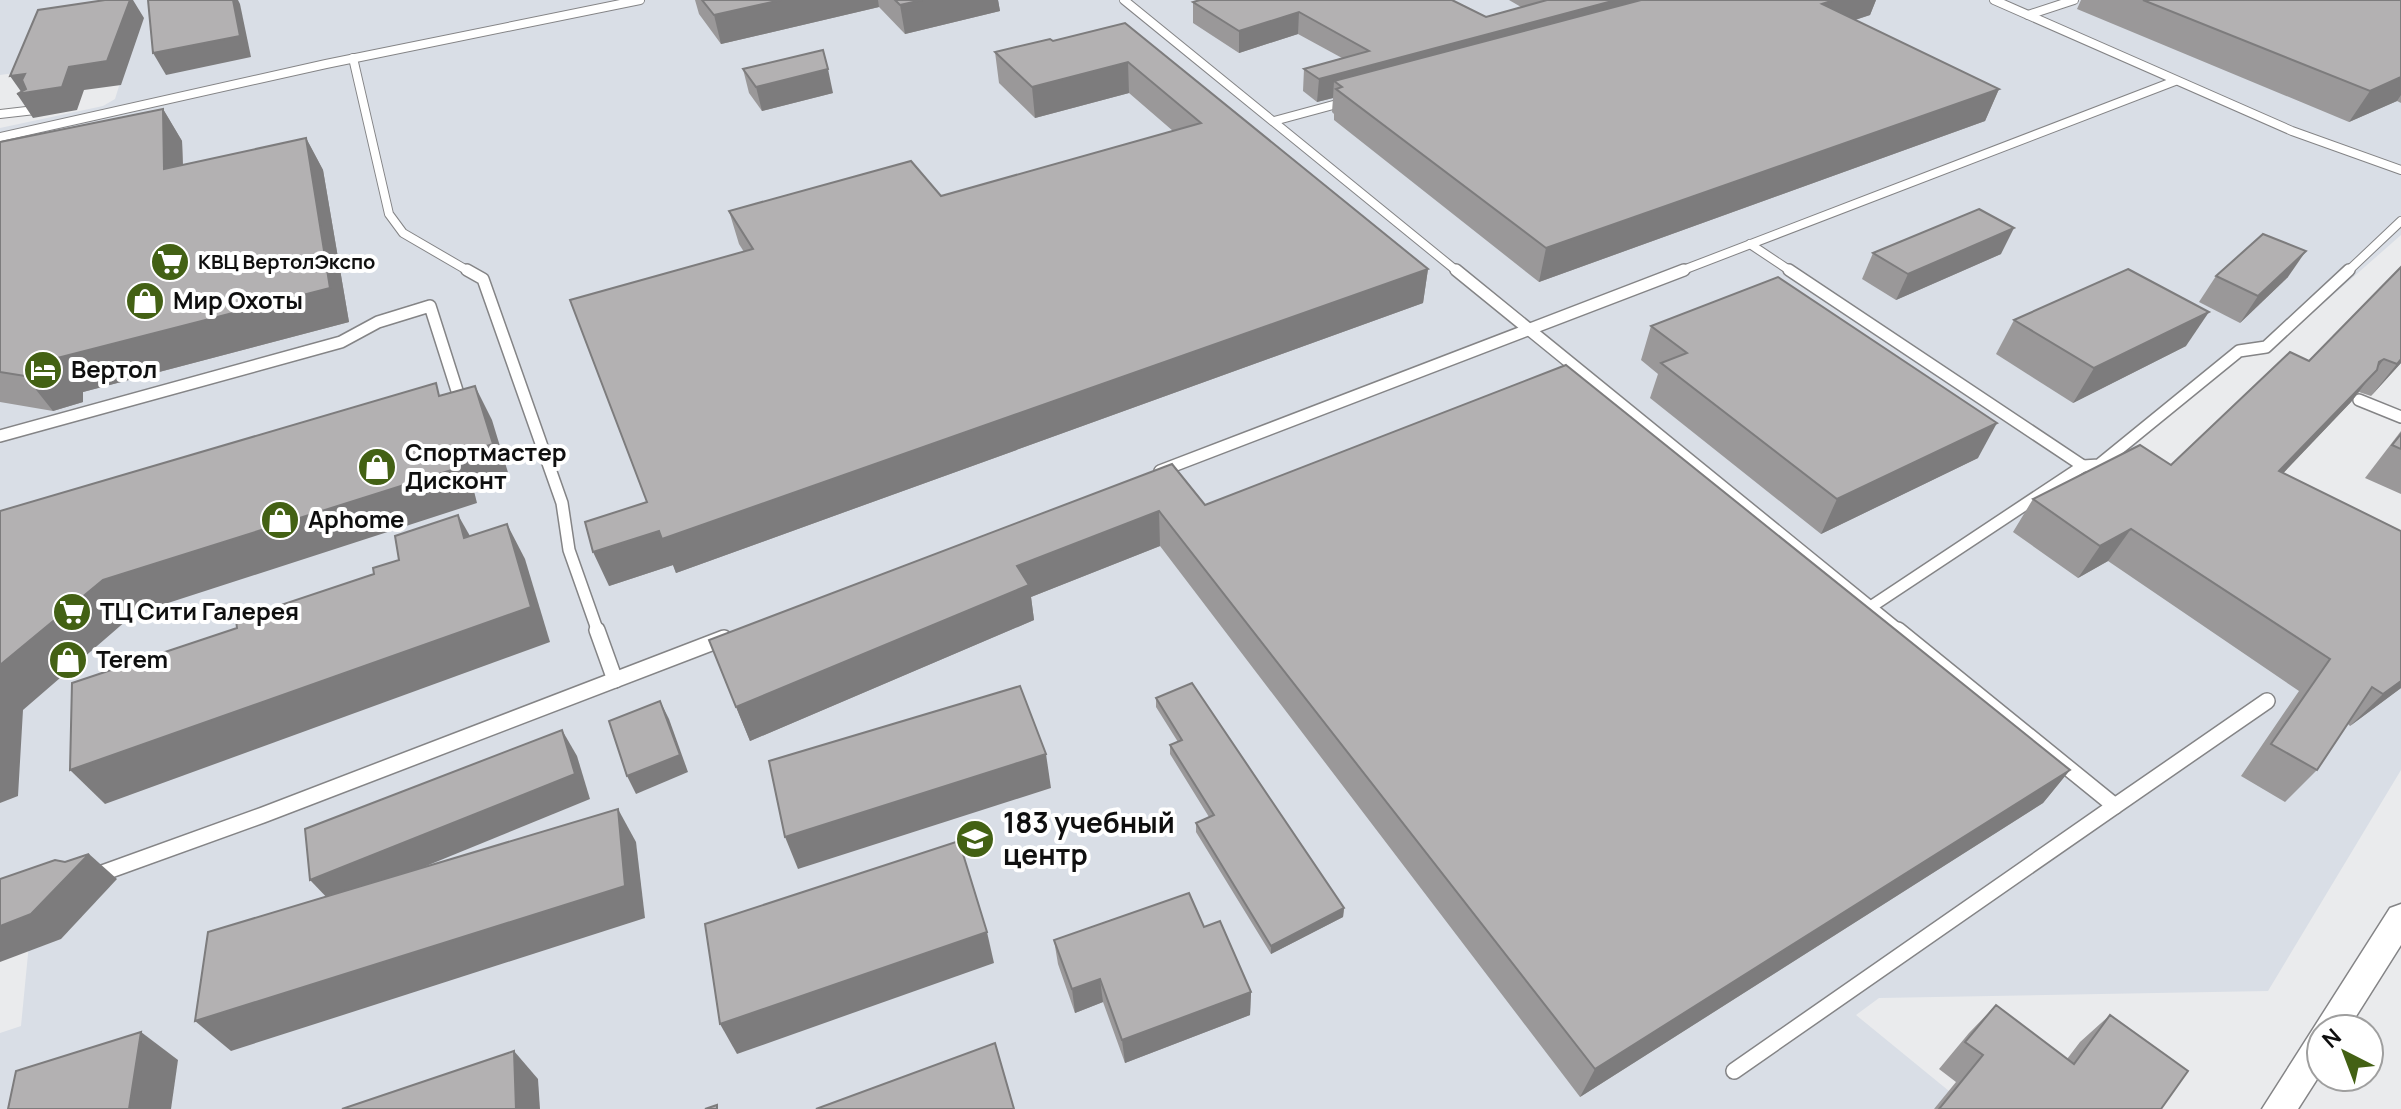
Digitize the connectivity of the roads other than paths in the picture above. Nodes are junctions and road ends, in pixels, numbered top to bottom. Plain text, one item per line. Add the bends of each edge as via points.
1 (640, 0) edge
2 (1124, 0) edge
3 (1994, 0) edge
4 (2074, 0) edge
5 (2028, 15) junction
6 (353, 58) junction
7 (2175, 81) junction
8 (1365, 96) edge
9 (35, 110) edge
10 (0, 114) edge
11 (1274, 121) junction
12 (0, 137) edge
13 (2401, 170) edge
14 (2401, 221) edge
15 (1750, 244) junction
16 (1529, 329) junction
17 (2359, 400) edge
18 (449, 404) edge
19 (2401, 417) edge
20 (0, 436) edge
21 (2083, 466) junction
22 (1145, 476) edge
23 (1869, 608) junction
24 (733, 634) edge
25 (615, 680) junction
26 (2267, 701) dead end
27 (2115, 806) junction
28 (91, 877) dead end
29 (2401, 918) edge
30 (2340, 1013) edge
31 (2305, 1068) edge
32 (1734, 1071) dead end
33 (2279, 1109) edge

1 - 6 lane
2 - 11 lane
3 - 5 lane
4 - 5 lane
5 - 7 lane
6 - 12 lane
6 - 25 lane via 389,214 403,233 483,279 562,503 569,550
7 - 13 lane
7 - 15 lane
8 - 11 lane
9 - 10 lane
11 - 16 lane
14 - 21 lane via 2266,347 2239,351 2099,465
15 - 16 lane
15 - 21 lane
16 - 22 lane
16 - 23 lane
17 - 19 lane
18 - 20 lane via 460,400 430,306 378,322 341,342
21 - 23 lane
23 - 27 lane
24 - 25 lane
25 - 28 lane
26 - 27 lane
27 - 32 lane
29 - 30 street
31 - 33 street

